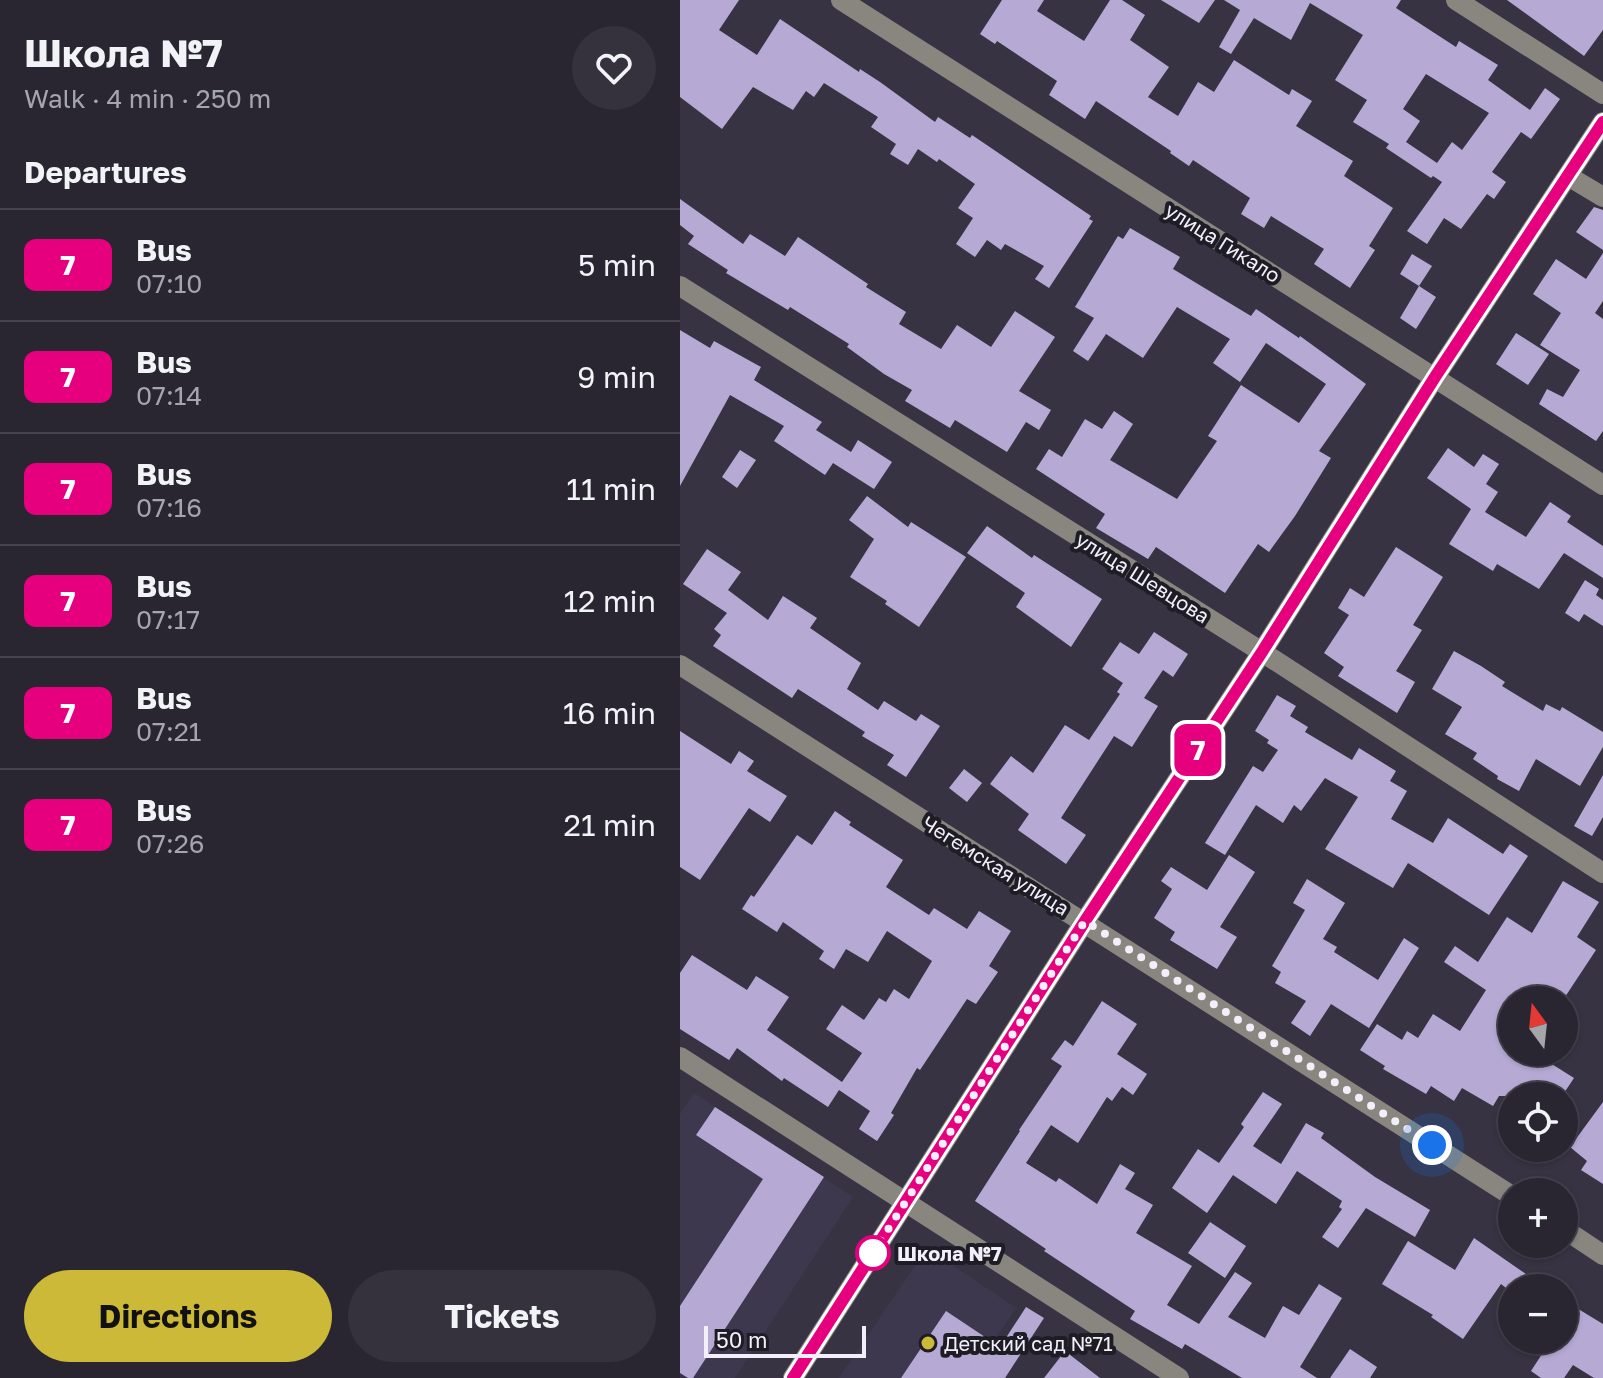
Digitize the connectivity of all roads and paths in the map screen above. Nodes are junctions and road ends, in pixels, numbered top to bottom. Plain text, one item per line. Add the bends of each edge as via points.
1 (841, 0) edge
2 (1456, 0) edge
3 (1603, 94) edge
4 (1603, 122) edge
5 (1568, 176) junction
6 (1603, 197) edge
7 (680, 286) edge
8 (1435, 377) junction
9 (1603, 485) edge
10 (1262, 652) junction
11 (680, 665) edge
12 (1603, 873) edge
13 (1085, 921) junction
14 (680, 1057) edge
15 (1498, 1187) edge
16 (906, 1202) junction
17 (1578, 1238) edge
18 (1603, 1255) edge
19 (793, 1378) edge
20 (1179, 1378) edge

1 - 8 street, улица Гикало
2 - 3 street
4 - 5 street
5 - 6 street
5 - 8 street
7 - 10 street, улица Шевцова
8 - 9 street, улица Гикало
8 - 10 street
10 - 12 street, улица Шевцова
10 - 13 street
11 - 13 street, Чегемская улица
13 - 15 street, Чегемская улица
13 - 16 street
14 - 16 street
16 - 19 street
16 - 20 street
17 - 18 street

